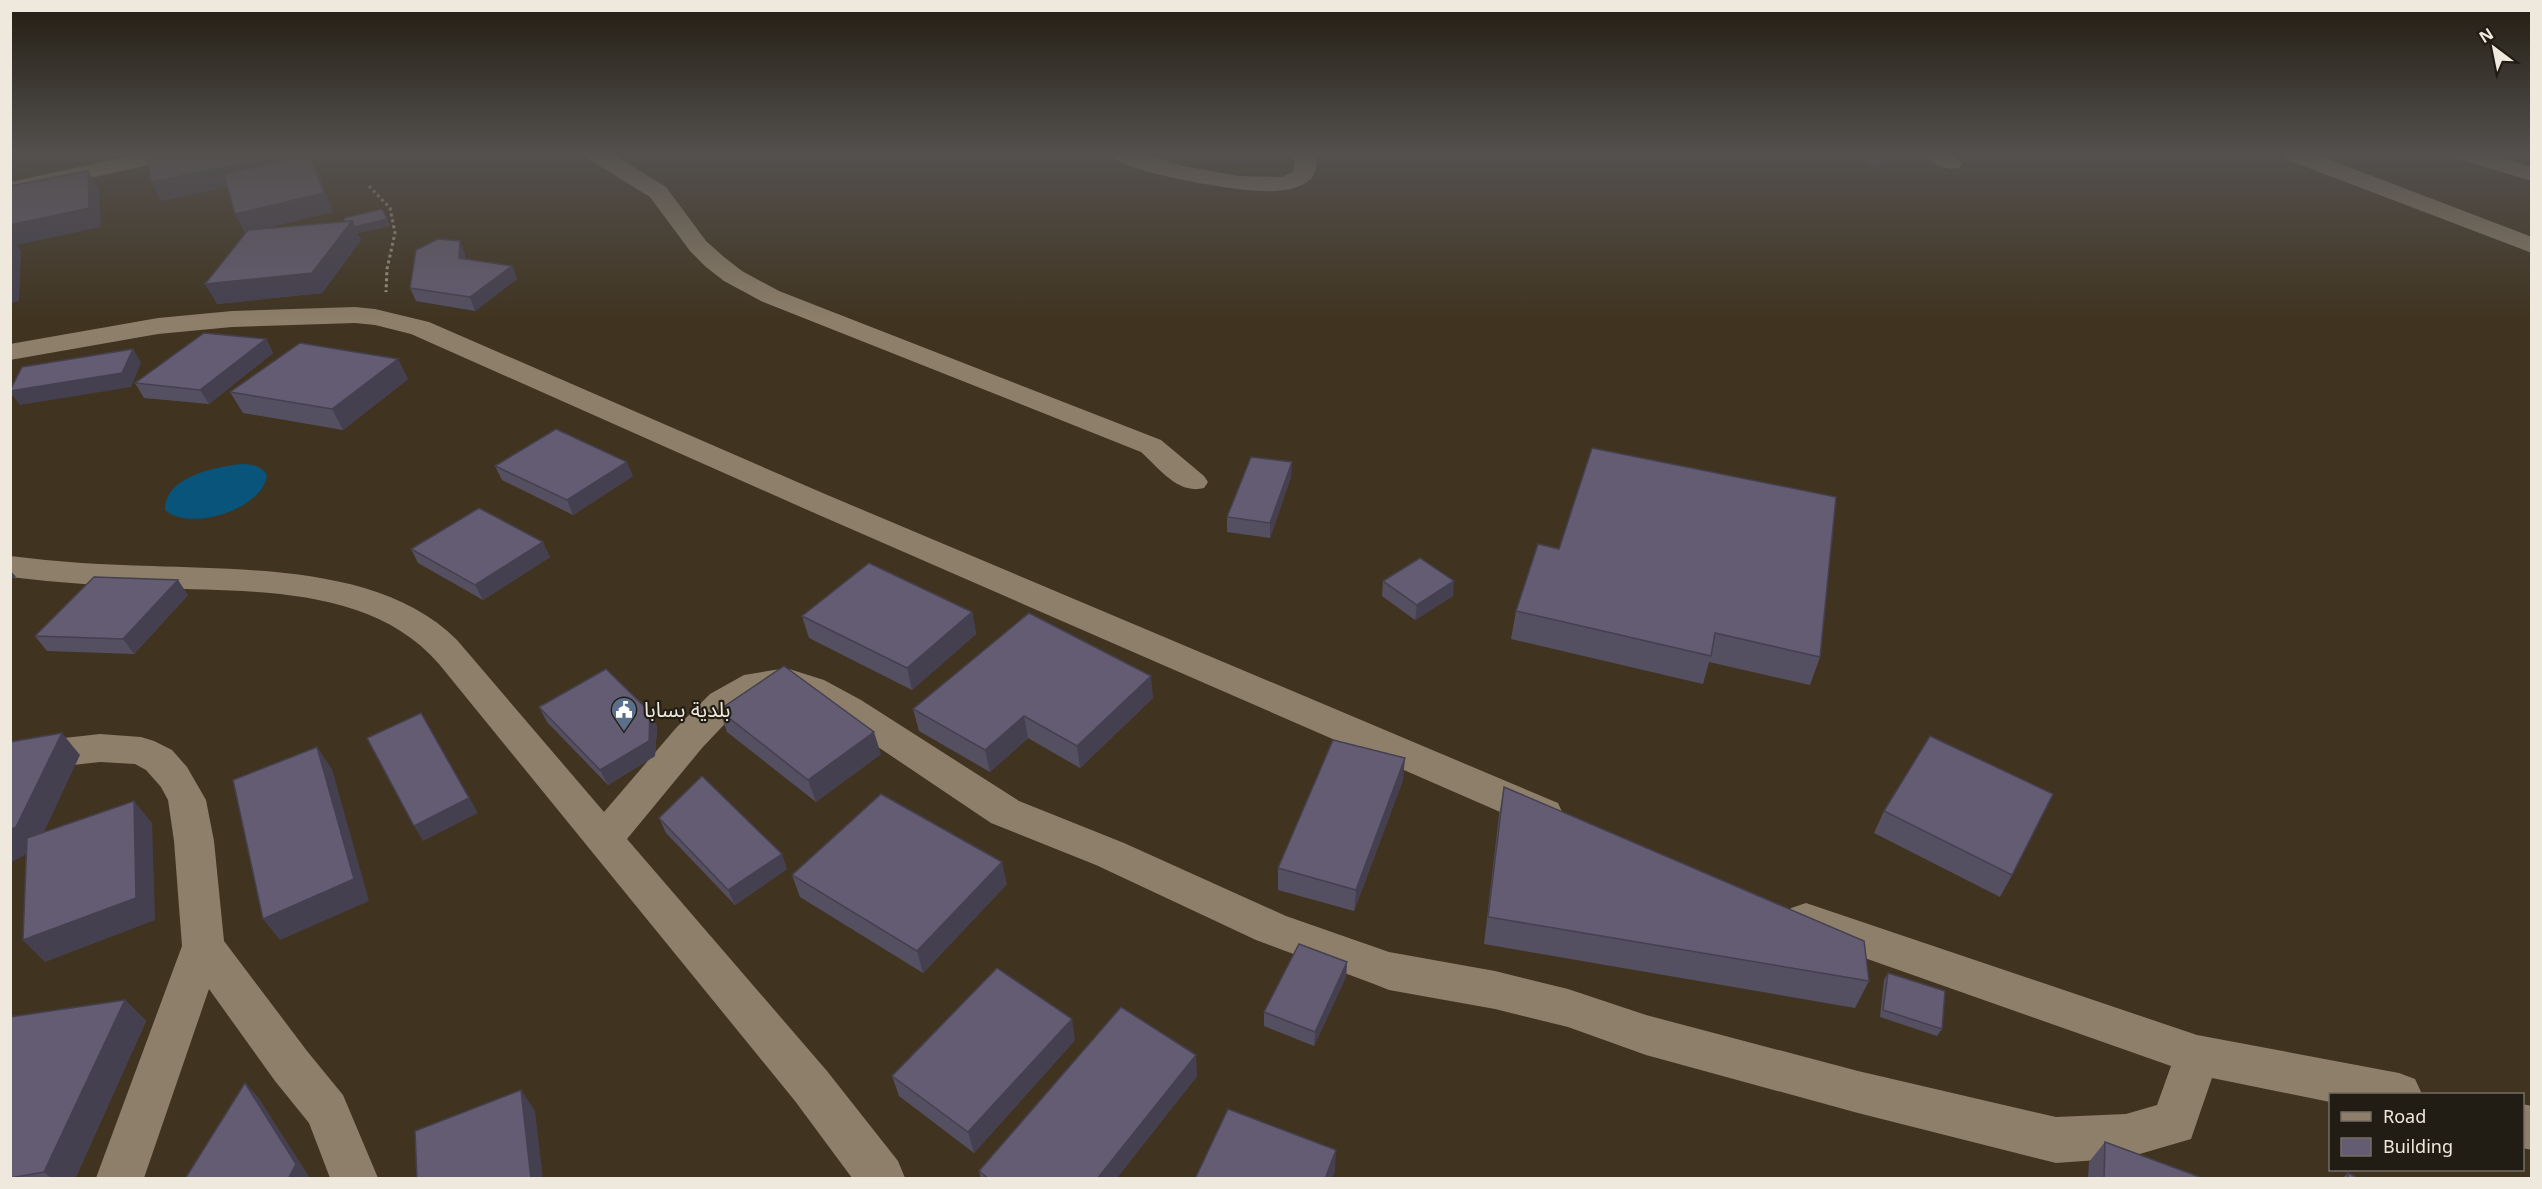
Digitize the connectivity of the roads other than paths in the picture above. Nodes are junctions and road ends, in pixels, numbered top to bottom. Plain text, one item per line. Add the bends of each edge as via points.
1 (670, 208) edge
2 (2435, 208) edge
3 (2532, 246) edge
4 (10, 352) edge
5 (1193, 482) dead end
6 (10, 566) edge
7 (10, 758) edge
8 (1569, 825) edge
9 (605, 838) junction
10 (1780, 909) edge
11 (203, 946) junction
12 (2197, 1056) junction
13 (2389, 1093) edge
14 (120, 1179) edge
15 (354, 1179) edge
16 (881, 1179) edge

1 - 5 street via 715,262 770,296 1151,446
2 - 3 street
4 - 8 street via 159,326 232,318 375,317 420,328
6 - 9 street via 275,584 346,595 385,609 425,630 454,656 473,684
7 - 11 street via 100,748 141,751 159,760 187,800
9 - 12 street via 723,703 756,684 786,681 848,709 1005,812 1110,854 1271,928 1389,971 1568,1008 1646,1035 2056,1140 2126,1136 2174,1123
9 - 16 street via 811,1086
10 - 12 street
11 - 14 street
11 - 15 street via 327,1110
12 - 13 street

